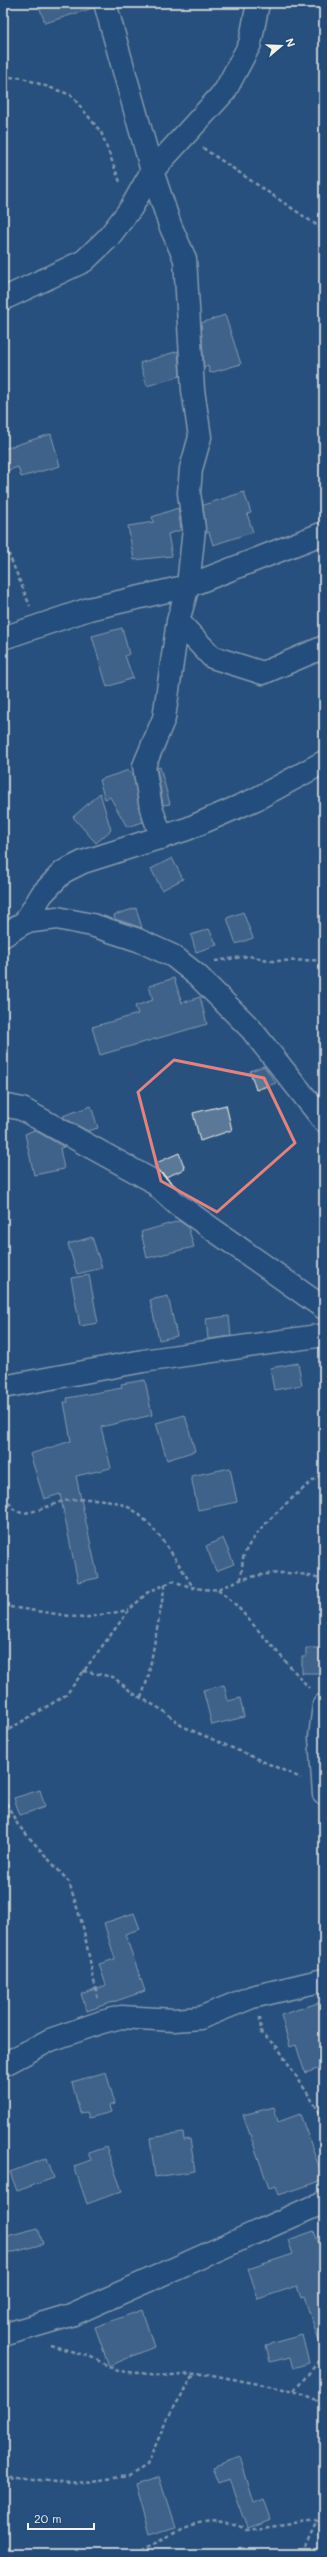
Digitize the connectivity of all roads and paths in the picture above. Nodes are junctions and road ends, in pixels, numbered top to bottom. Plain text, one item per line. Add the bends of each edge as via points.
1 (104, 3) edge
2 (258, 3) edge
3 (3, 78) edge
4 (186, 136) junction
5 (152, 171) junction
6 (131, 208) junction
7 (324, 230) edge
8 (3, 299) edge
9 (324, 533) edge
10 (3, 540) edge
11 (188, 586) junction
12 (178, 622) junction
13 (38, 627) junction
14 (3, 638) edge
15 (324, 647) edge
16 (324, 762) edge
17 (162, 838) junction
18 (25, 922) junction
19 (3, 936) edge
20 (324, 960) edge
21 (184, 965) junction
22 (3, 1105) edge
23 (324, 1121) edge
24 (324, 1308) edge
25 (324, 1335) edge
26 (3, 1387) edge
27 (324, 1472) edge
28 (3, 1489) edge
29 (241, 1580) junction
30 (324, 1581) edge
31 (166, 1584) junction
32 (194, 1588) junction
33 (218, 1589) junction
34 (3, 1606) edge
35 (129, 1610) junction
36 (83, 1671) junction
37 (318, 1697) edge
38 (140, 1698) junction
39 (3, 1733) edge
40 (323, 1791) edge
41 (3, 1798) edge
42 (324, 1980) edge
43 (242, 2000) junction
44 (102, 2022) junction
45 (3, 2065) edge
46 (324, 2118) edge
47 (324, 2202) edge
48 (9, 2333) edge
49 (324, 2355) edge
50 (195, 2373) junction
51 (294, 2392) junction
52 (320, 2402) junction
53 (324, 2404) edge
54 (3, 2475) edge
55 (324, 2478) edge
56 (324, 2520) edge
57 (317, 2521) junction
58 (128, 2554) edge
59 (304, 2554) edge

1 - 5 street
2 - 4 street via 250,44 225,91
3 - 6 path via 20,77 71,95 101,132
4 - 5 street
4 - 7 path
5 - 6 street
5 - 11 street via 170,225 185,259 193,390 200,437 191,469 189,493 194,529
6 - 8 street via 108,238 84,262
9 - 11 street
10 - 13 path
11 - 12 street
11 - 13 street via 89,609
12 - 15 street via 212,657 263,673
12 - 17 street via 164,718 144,766 151,808
13 - 14 street
16 - 17 street via 256,799
17 - 18 street via 83,862 63,872 42,894
18 - 19 street
18 - 21 street via 57,918 92,925 138,940 173,956
20 - 21 path via 274,961 249,956
21 - 23 street via 251,1029
22 - 24 street via 22,1109 145,1176 177,1204
25 - 26 street via 143,1361
27 - 29 path via 260,1531 244,1557
28 - 32 path via 14,1510 18,1512 39,1510 81,1499 108,1499 130,1509 147,1522
29 - 30 path via 278,1572 310,1575
29 - 33 path
31 - 32 path via 173,1580
31 - 35 path via 148,1592
31 - 38 path via 148,1678
32 - 33 path
33 - 37 path via 236,1605
34 - 35 path via 83,1618
35 - 36 path
36 - 38 path via 113,1677
36 - 39 path via 66,1695
37 - 40 street
38 - 40 path via 164,1711 182,1726
41 - 44 path via 18,1825 69,1882 83,1927
42 - 43 street
43 - 44 street via 200,2018 174,2020 121,2017
43 - 46 path via 260,2017 261,2033 278,2048
44 - 45 street via 50,2040
47 - 48 street via 71,2315
48 - 50 path via 91,2357 118,2371 172,2376
49 - 51 path
50 - 51 path
50 - 54 path via 167,2419 147,2464 129,2476 70,2484
51 - 52 path
52 - 53 path
52 - 55 path via 324,2436 321,2465
56 - 57 path
57 - 58 path via 246,2530 234,2522 199,2522 181,2528 158,2543
57 - 59 path via 305,2546

